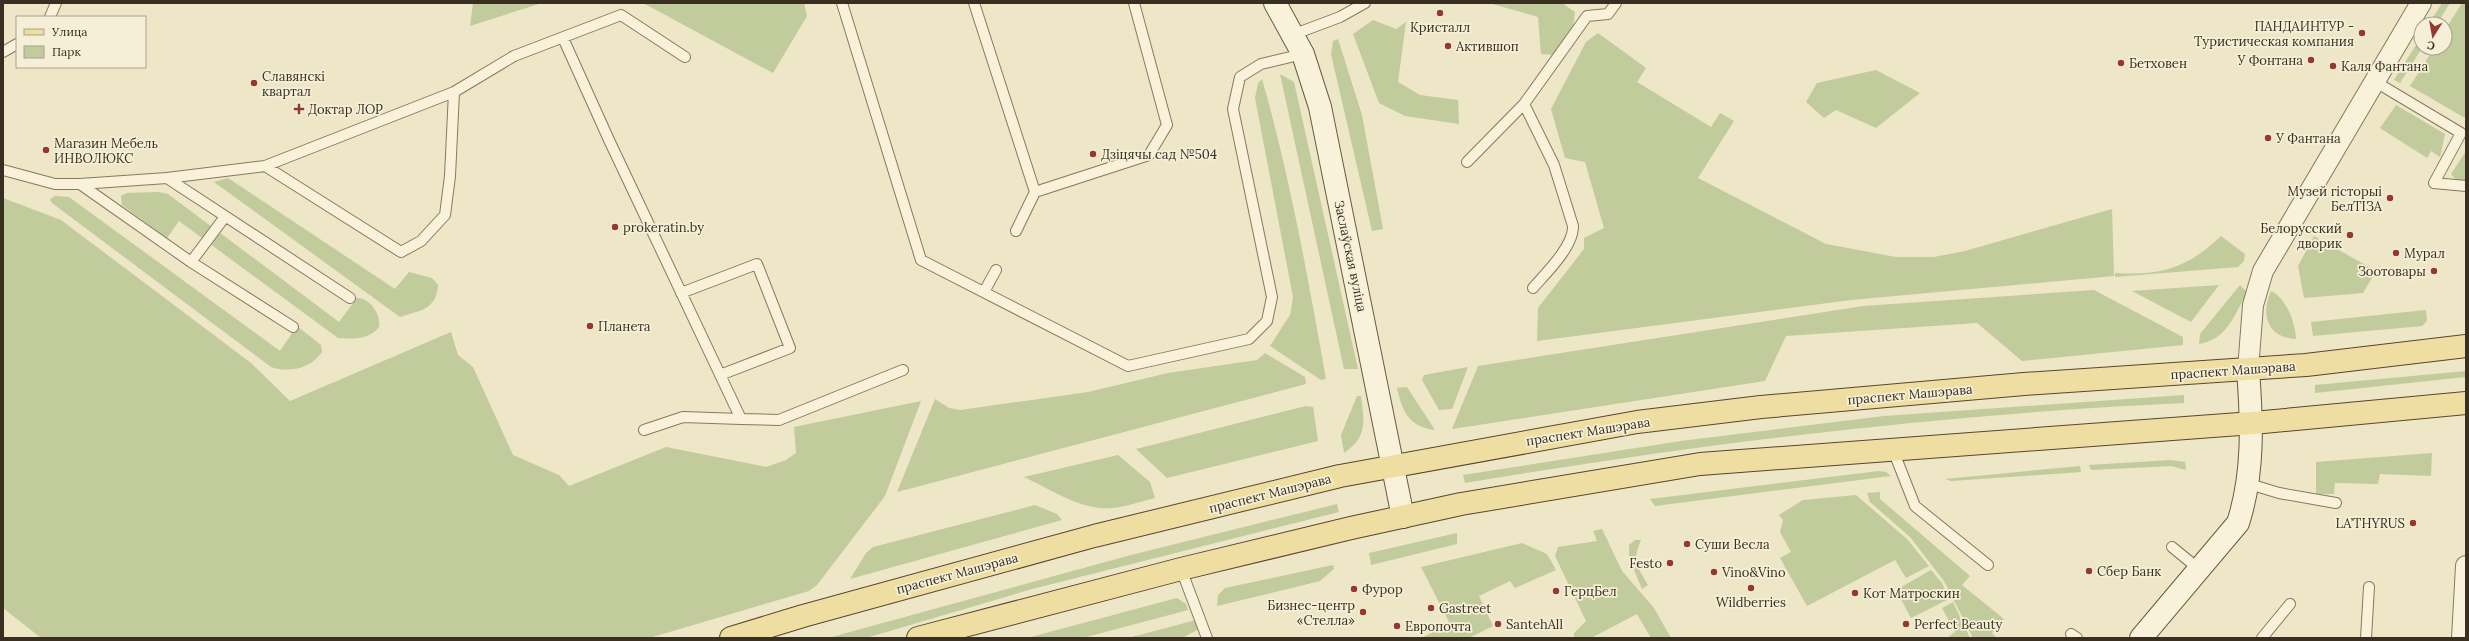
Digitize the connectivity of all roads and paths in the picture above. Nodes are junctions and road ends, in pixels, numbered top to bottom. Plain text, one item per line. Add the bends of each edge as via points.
1 (56, 3) edge
2 (842, 3) edge
3 (974, 3) edge
4 (1134, 3) edge
5 (1275, 3) edge
6 (1365, 3) edge
7 (1616, 3) edge
8 (2422, 3) edge
9 (50, 16) edge
10 (1292, 35) junction
11 (563, 38) junction
12 (16, 45) edge
13 (3, 52) edge
14 (1303, 54) junction
15 (685, 57) dead end
16 (2374, 81) junction
17 (454, 92) junction
18 (1524, 104) junction
19 (1467, 162) dead end
20 (265, 166) junction
21 (3, 170) edge
22 (167, 178) junction
23 (80, 184) junction
24 (2466, 186) edge
25 (1034, 192) junction
26 (224, 218) junction
27 (1016, 231) dead end
28 (191, 262) junction
29 (996, 270) dead end
30 (1533, 288) dead end
31 (984, 292) junction
32 (681, 293) junction
33 (350, 298) dead end
34 (293, 327) dead end
35 (2466, 346) edge
36 (903, 370) dead end
37 (2248, 370) junction
38 (720, 375) junction
39 (2466, 407) edge
40 (741, 419) junction
41 (2253, 423) junction
42 (644, 430) dead end
43 (1893, 450) junction
44 (1392, 466) junction
45 (2246, 483) junction
46 (2336, 503) dead end
47 (1403, 517) junction
48 (2172, 547) dead end
49 (1988, 565) dead end
50 (2466, 566) edge
51 (1181, 569) junction
52 (2200, 570) junction
53 (2369, 587) dead end
54 (2290, 604) dead end
55 (731, 638) edge
56 (918, 638) edge
57 (1207, 638) edge
58 (2141, 638) edge
59 (2262, 638) edge
60 (2366, 638) edge
61 (2462, 638) edge

1 - 9 lane
2 - 31 lane via 921,260
3 - 25 lane
4 - 25 lane via 1167,125 1160,140 1149,155
5 - 10 main road, Заслаўская вуліца
6 - 10 lane via 1340,17
7 - 18 lane via 1608,14 1587,16
8 - 16 street
10 - 14 main road, Заслаўская вуліца
11 - 15 lane via 621,15
11 - 17 lane via 514,56
11 - 32 lane
12 - 13 lane
14 - 31 lane via 1261,64 1240,77 1235,93 1233,109 1272,296 1267,321 1249,339 1128,366
14 - 44 main road, Заслаўская вуліца via 1321,114
16 - 24 lane via 2461,133 2434,183
16 - 37 street via 2268,259 2258,281 2253,305
17 - 20 lane
17 - 20 lane via 450,176 445,215 421,241 401,252
18 - 19 lane
18 - 30 lane via 1554,165 1574,234 1569,244
20 - 22 lane
21 - 23 lane via 55,184
22 - 23 lane
22 - 26 lane
23 - 28 lane
25 - 27 lane
26 - 28 lane
26 - 33 lane
28 - 34 lane
29 - 31 lane
32 - 38 lane
32 - 38 lane via 757,264 790,348
35 - 37 main road, праспект Машэрава
36 - 40 lane via 779,420
37 - 41 main road
37 - 44 main road, праспект Машэрава via 2024,384 1761,407 1636,422
38 - 40 lane
39 - 41 main road
40 - 42 lane via 683,416
41 - 43 main road
41 - 45 main road
43 - 47 main road via 1700,464 1461,504
43 - 49 lane via 1915,506
44 - 47 main road, Заслаўская вуліца
44 - 55 main road, праспект Машэрава via 1340,476 1094,536
45 - 46 lane via 2279,493
45 - 52 main road via 2245,502 2238,523
47 - 51 main road
48 - 52 lane
50 - 61 street
51 - 56 main road
51 - 57 lane
52 - 58 main road
53 - 60 lane
54 - 59 lane

